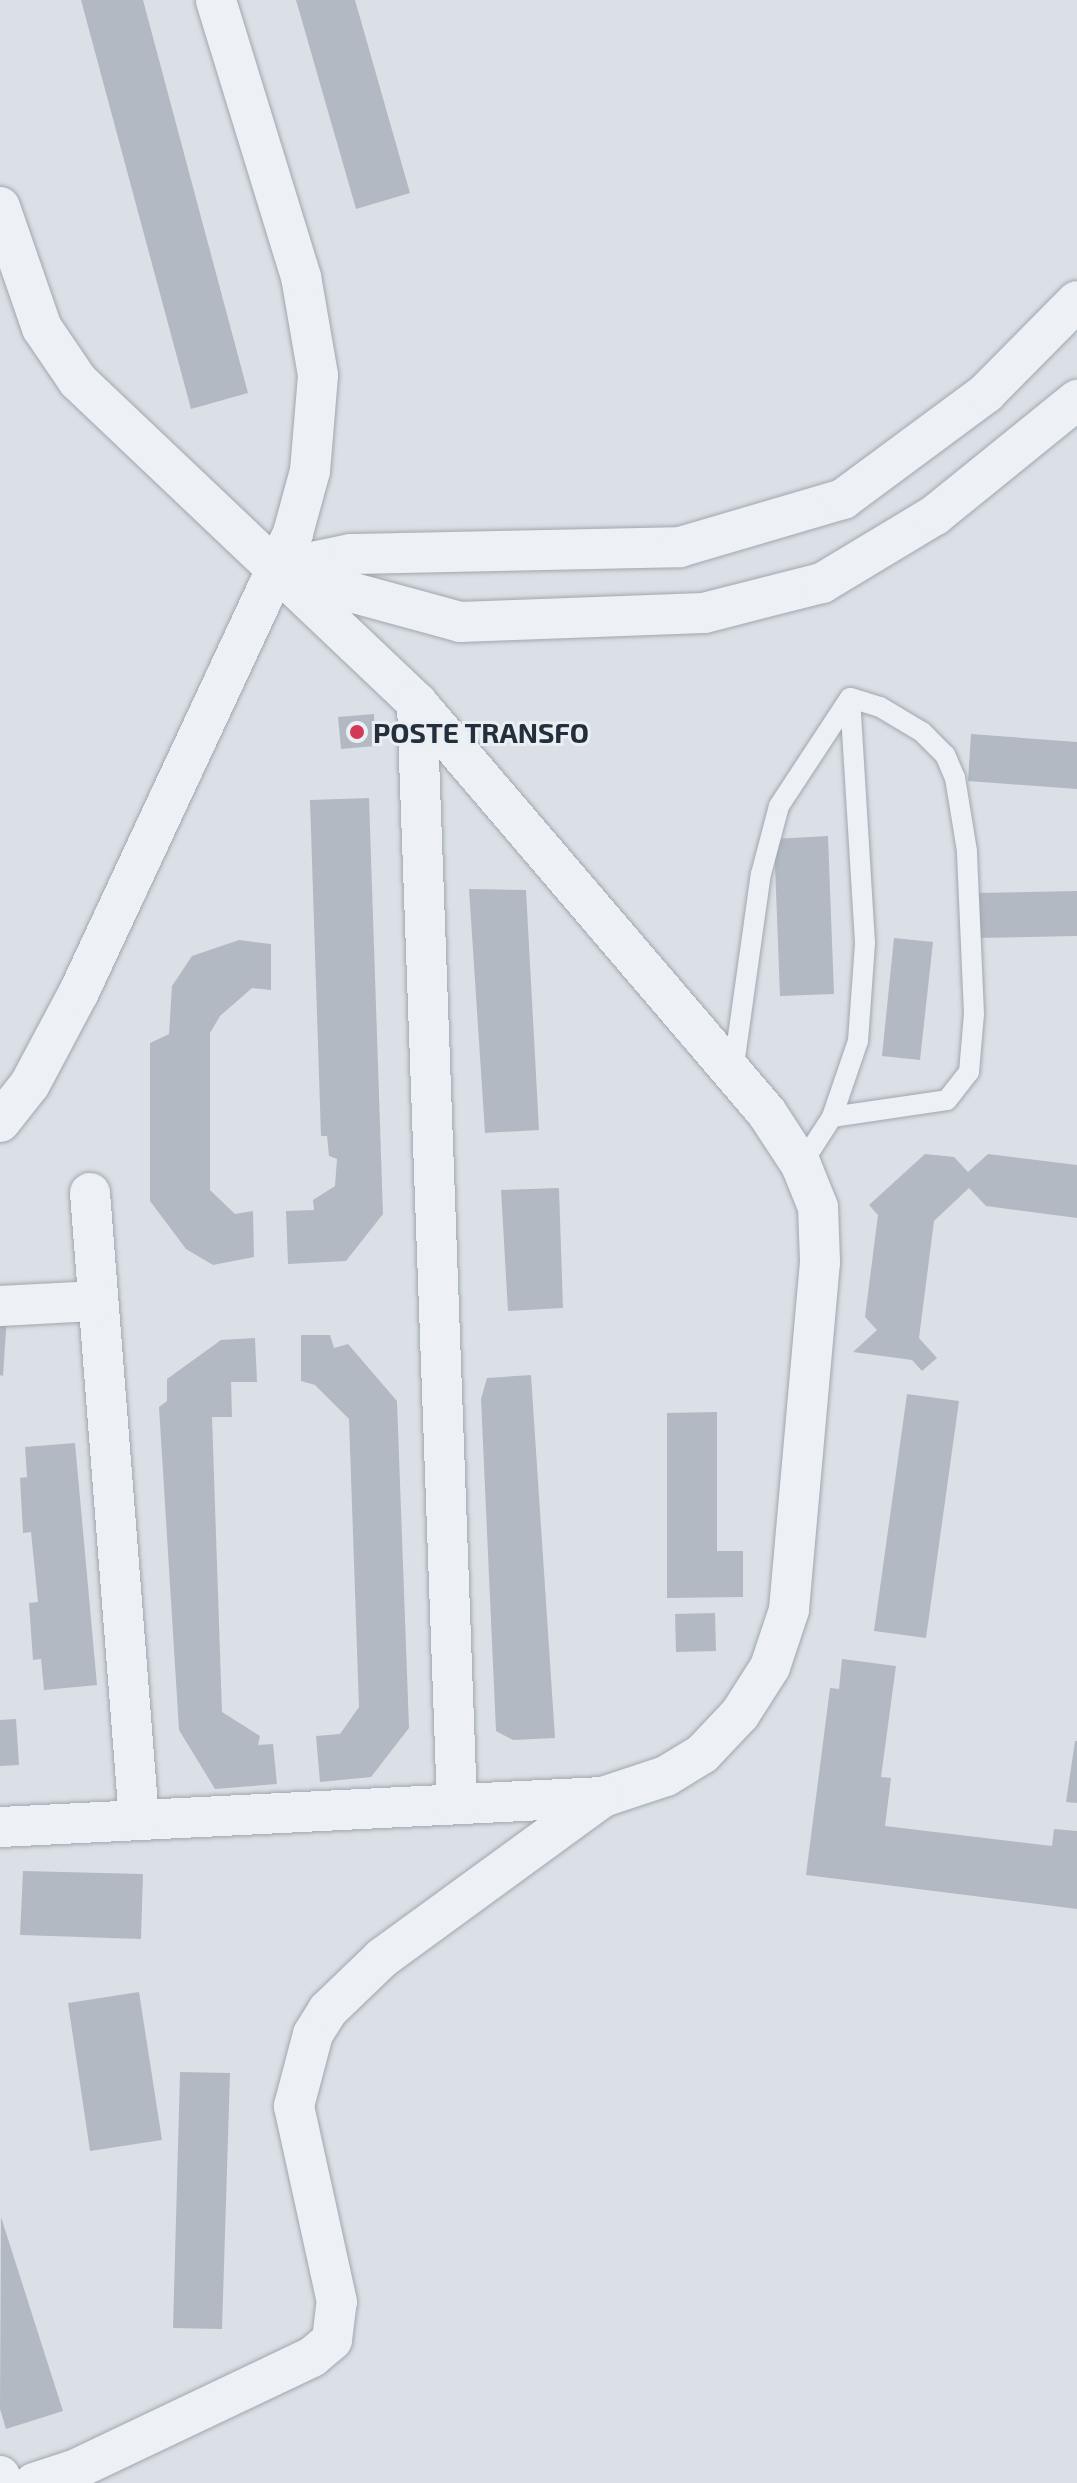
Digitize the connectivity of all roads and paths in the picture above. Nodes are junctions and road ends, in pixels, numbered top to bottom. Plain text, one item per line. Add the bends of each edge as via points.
1 (216, 0) edge
2 (0, 207) edge
3 (1077, 301) edge
4 (1077, 400) edge
5 (273, 570) junction
6 (850, 698) junction
7 (417, 703) junction
8 (733, 1074) junction
9 (832, 1117) junction
10 (0, 1122) edge
11 (801, 1165) junction
12 (90, 1193) dead end
13 (97, 1301) junction
14 (0, 1306) edge
15 (603, 1797) junction
16 (457, 1803) junction
17 (139, 1820) junction
18 (0, 1827) edge
19 (0, 2476) edge
20 (3, 2483) edge
21 (34, 2483) edge

1 - 5 street via 301,277 318,375 303,502
2 - 5 street via 26,293 60,357
3 - 5 street via 986,393 843,499 680,547 350,554
4 - 5 street via 935,515 822,583 704,613 460,622
5 - 7 street
5 - 10 street via 79,992 30,1084
6 - 8 lane via 779,806 761,874
6 - 9 lane via 865,943 858,1041
6 - 9 lane via 880,707 922,732 945,755 955,778 967,851 974,1014 969,1072 947,1100
7 - 8 street
7 - 16 street
8 - 11 street
9 - 11 lane
11 - 15 street via 818,1207 820,1262 789,1610 770,1667 740,1714 702,1754 666,1776
12 - 13 street
13 - 14 street
13 - 17 street
15 - 16 street
15 - 21 street via 382,1958 328,2010 313,2034 294,2106 337,2302 332,2340 312,2357 62,2475
16 - 17 street
17 - 18 street
19 - 20 street

